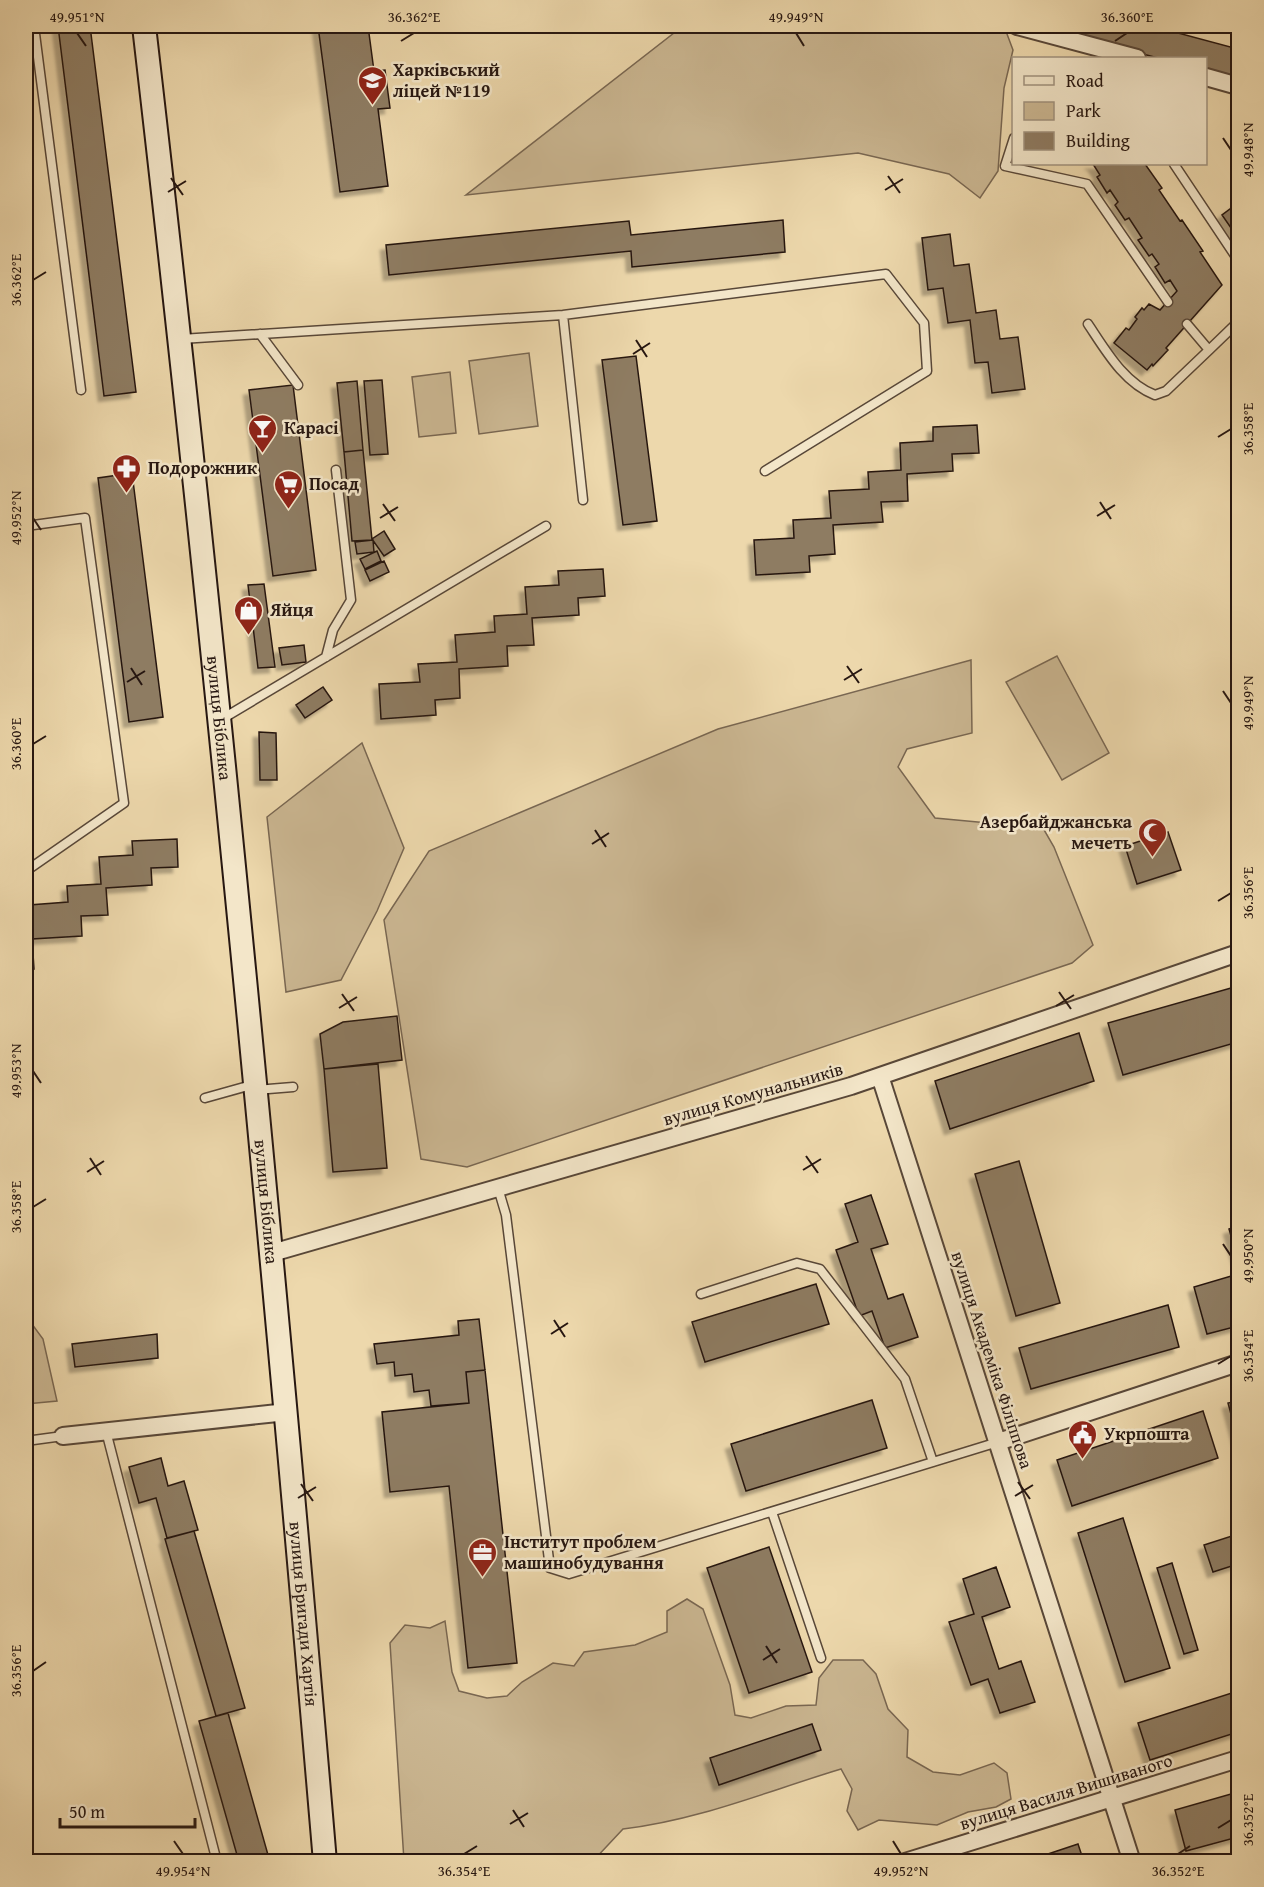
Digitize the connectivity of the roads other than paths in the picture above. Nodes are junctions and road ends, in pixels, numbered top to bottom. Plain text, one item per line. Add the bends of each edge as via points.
1 (34, 26) edge
2 (144, 26) edge
3 (1017, 26) edge
4 (1133, 57) edge
5 (1207, 77) edge
6 (1239, 86) edge
7 (1012, 144) edge
8 (1175, 165) edge
9 (1239, 260) edge
10 (1168, 302) dead end
11 (563, 315) junction
12 (1239, 321) edge
13 (1088, 324) dead end
14 (1188, 324) dead end
15 (260, 334) junction
16 (180, 339) junction
17 (1209, 350) junction
18 (298, 385) dead end
19 (81, 390) dead end
20 (336, 470) dead end
21 (765, 471) dead end
22 (583, 500) dead end
23 (26, 525) edge
24 (546, 526) dead end
25 (326, 657) junction
26 (219, 721) junction
27 (26, 872) edge
28 (1239, 952) edge
29 (880, 1076) junction
30 (255, 1087) junction
31 (293, 1087) dead end
32 (205, 1098) dead end
33 (498, 1188) junction
34 (272, 1253) junction
35 (701, 1294) dead end
36 (1239, 1363) edge
37 (287, 1412) junction
38 (106, 1431) junction
39 (63, 1436) joint
40 (26, 1441) edge
41 (998, 1442) junction
42 (933, 1462) junction
43 (772, 1512) junction
44 (821, 1658) dead end
45 (1239, 1759) edge
46 (1111, 1798) junction
47 (217, 1862) edge
48 (325, 1862) edge
49 (905, 1862) edge
50 (1132, 1862) edge

1 - 19 lane
2 - 16 street, вулиця Біблика
3 - 4 street
5 - 6 street
7 - 10 lane via 1005,166 1087,184
8 - 9 lane
11 - 15 lane
11 - 21 lane via 886,274 924,323 927,371
11 - 22 lane
12 - 17 lane
13 - 17 lane via 1112,362 1144,391 1155,395 1166,391
14 - 17 lane
15 - 16 lane
15 - 18 lane
16 - 26 street, вулиця Біблика
20 - 25 lane via 351,600 333,630
23 - 27 lane via 85,518 123,803
24 - 25 lane
25 - 26 lane
26 - 30 street, вулиця Біблика
28 - 29 street, вулиця Комунальників
29 - 33 street, вулиця Комунальників
29 - 41 street, вулиця Академіка Філіппова
30 - 31 lane
30 - 32 lane
30 - 34 street, вулиця Біблика
33 - 34 street, вулиця Комунальників
33 - 43 lane via 507,1215 550,1568 569,1574
34 - 37 street, вулиця Біблика
35 - 42 lane via 797,1263 820,1269 905,1379
36 - 41 street
37 - 38 street
37 - 48 street, вулиця Бригади Хартія
38 - 39 street
38 - 47 lane
39 - 40 lane
41 - 42 lane
41 - 46 street, вулиця Академіка Філіппова
42 - 43 lane
43 - 44 lane
45 - 46 street, вулиця Василя Вишиваного
46 - 49 street, вулиця Василя Вишиваного
46 - 50 street, вулиця Академіка Філіппова

